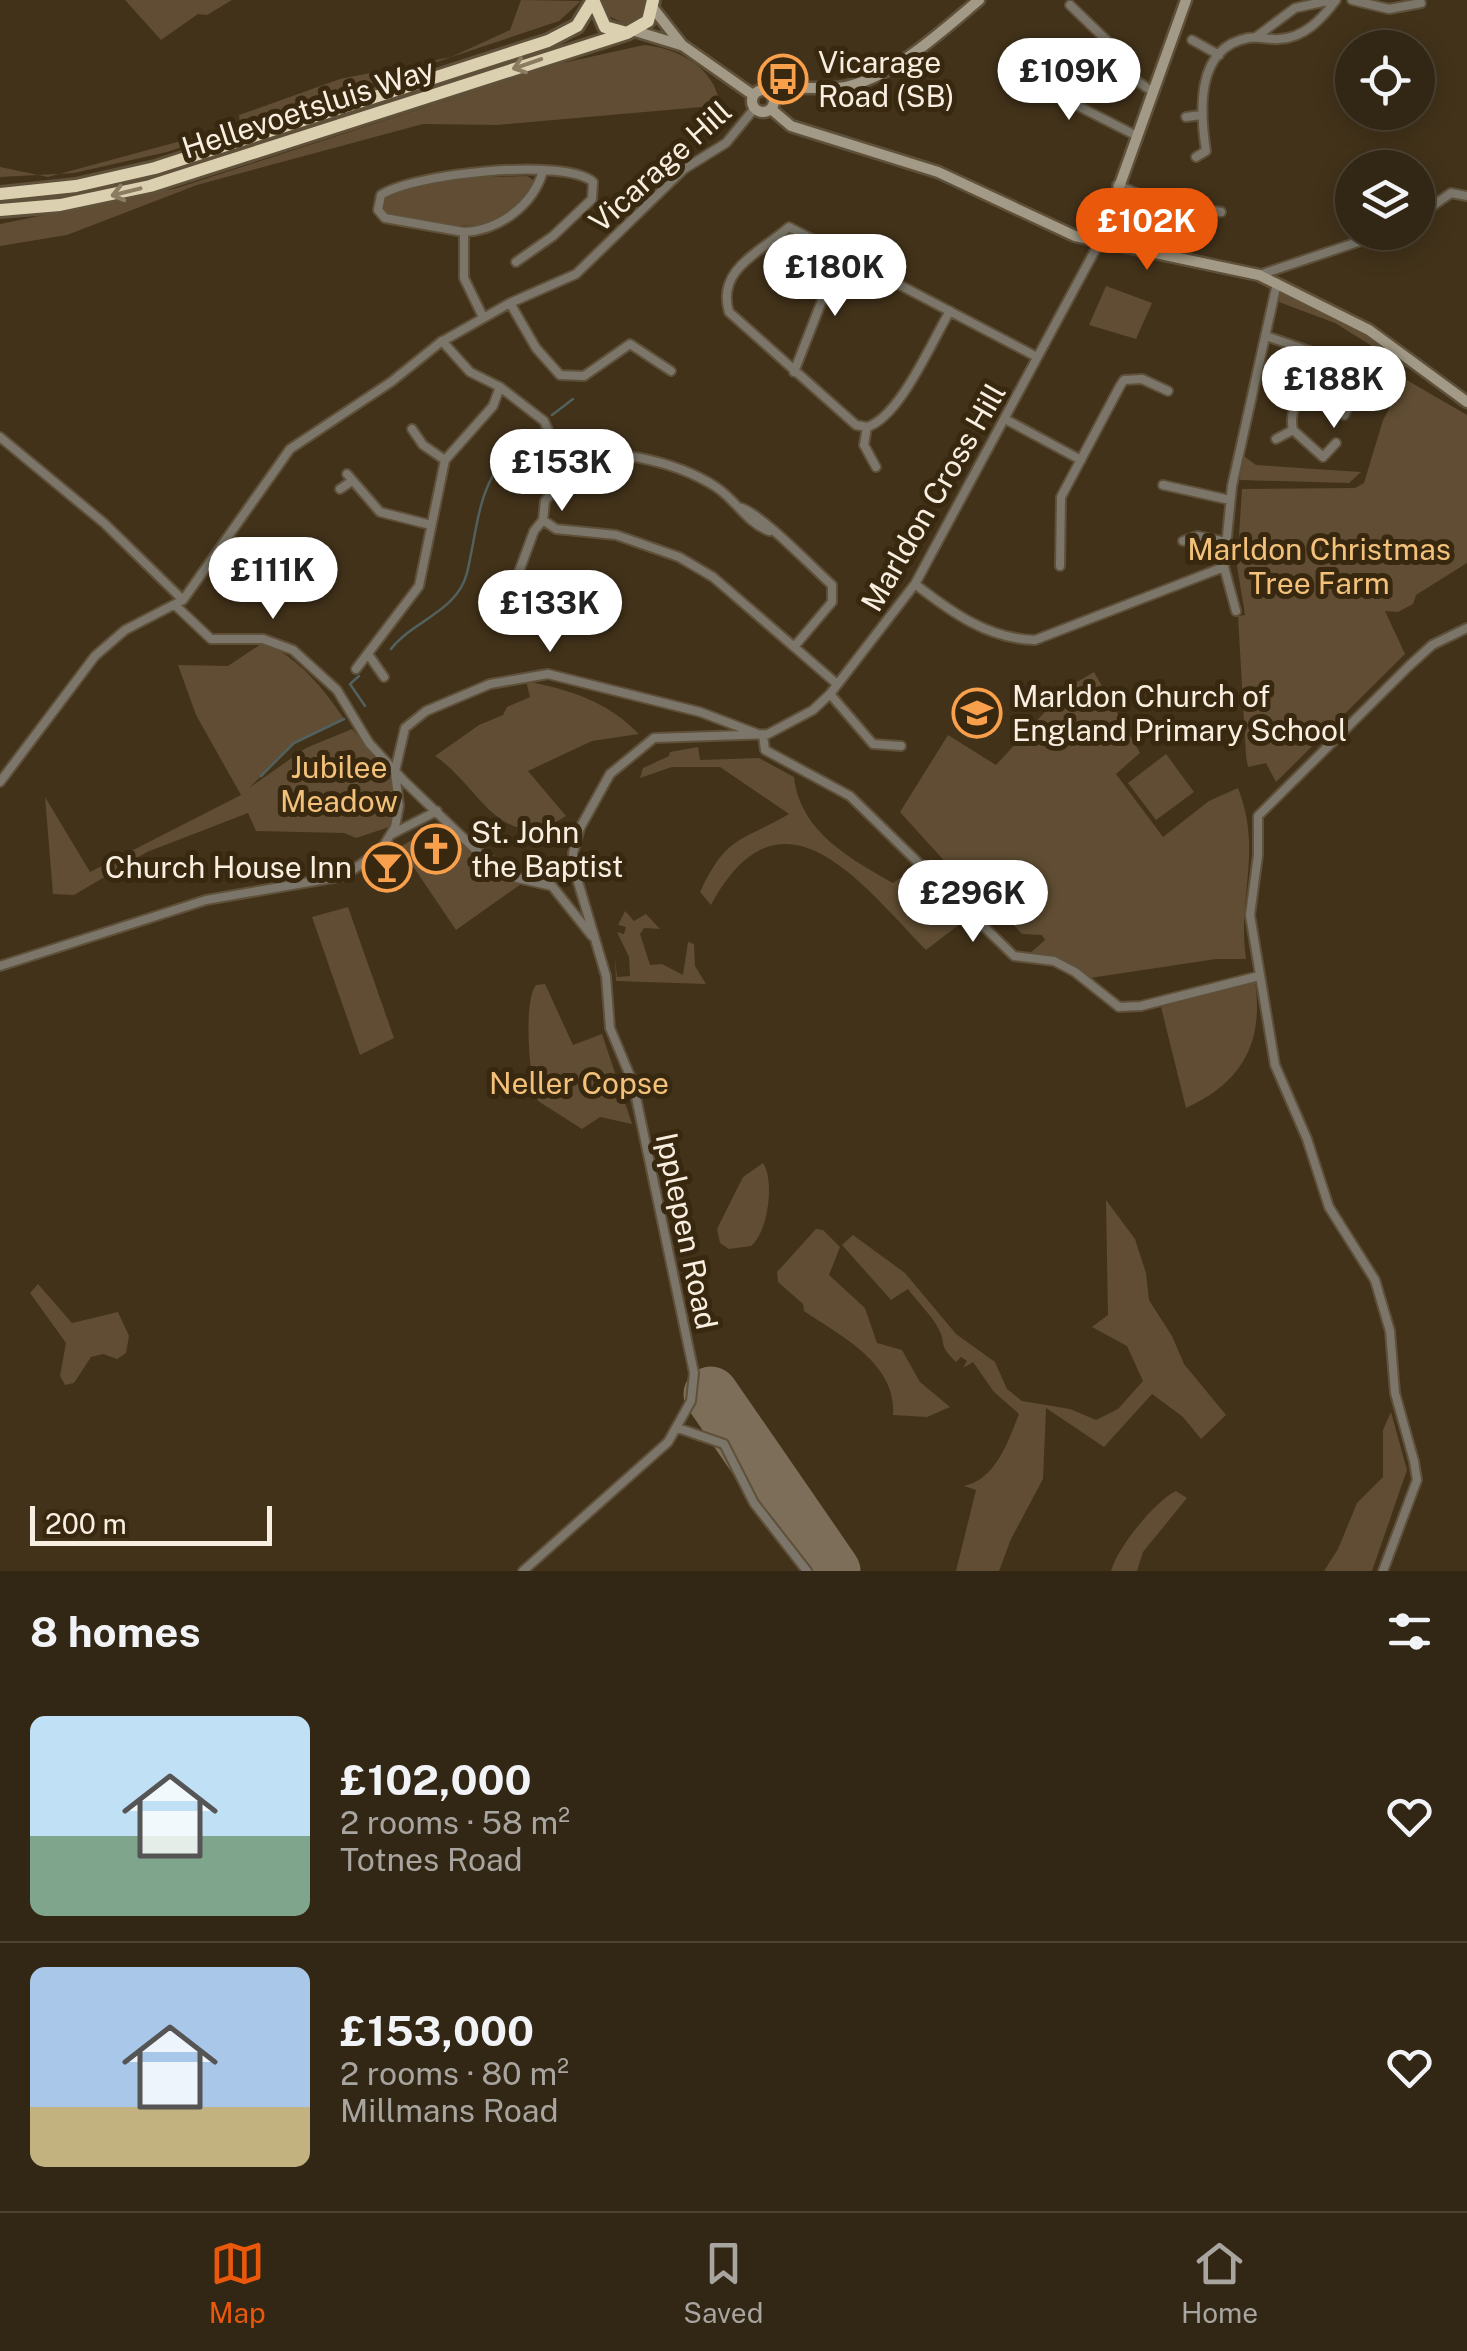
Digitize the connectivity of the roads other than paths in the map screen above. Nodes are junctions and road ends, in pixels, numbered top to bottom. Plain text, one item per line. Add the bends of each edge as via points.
1 (594, 0) edge
2 (979, 0) edge
3 (1171, 0) edge
4 (1334, 0) edge
5 (1352, 0) edge
6 (654, 3) edge
7 (1185, 3) edge
8 (1421, 3) dead end
9 (1070, 5) dead end
10 (631, 32) junction
11 (1256, 37) junction
12 (1192, 40) dead end
13 (682, 46) junction
14 (1219, 55) junction
15 (1032, 68) dead end
16 (1153, 92) junction
17 (772, 94) junction
18 (753, 95) junction
19 (754, 109) junction
20 (771, 109) junction
21 (1201, 115) junction
22 (1186, 117) dead end
23 (1135, 135) junction
24 (1196, 156) dead end
25 (543, 171) junction
26 (1117, 184) junction
27 (0, 194) edge
28 (1467, 196) edge
29 (1435, 205) edge
30 (0, 210) edge
31 (1222, 212) dead end
32 (464, 232) junction
33 (1098, 243) junction
34 (1335, 250) edge
35 (841, 252) junction
36 (516, 262) dead end
37 (1259, 275) junction
38 (1277, 283) junction
39 (510, 302) junction
40 (950, 311) junction
41 (487, 315) junction
42 (1266, 336) junction
43 (442, 341) junction
44 (1318, 354) junction
45 (1370, 356) dead end
46 (421, 357) dead end
47 (1038, 357) junction
48 (1362, 369) junction
49 (671, 371) dead end
50 (794, 372) junction
51 (1356, 382) dead end
52 (1308, 386) junction
53 (500, 388) junction
54 (1168, 391) dead end
55 (1351, 401) dead end
56 (1467, 402) edge
57 (1005, 420) junction
58 (868, 427) junction
59 (426, 430) dead end
60 (1293, 430) junction
61 (0, 438) edge
62 (1276, 439) dead end
63 (1336, 443) dead end
64 (558, 453) junction
65 (445, 460) junction
66 (1080, 460) junction
67 (876, 467) dead end
68 (1163, 485) dead end
69 (340, 490) dead end
70 (1230, 500) junction
71 (543, 520) junction
72 (430, 525) junction
73 (1182, 541) dead end
74 (1226, 542) junction
75 (1060, 566) dead end
76 (1224, 567) junction
77 (915, 584) junction
78 (179, 602) junction
79 (1236, 611) dead end
80 (524, 618) dead end
81 (1467, 628) edge
82 (794, 647) junction
83 (368, 654) junction
84 (356, 669) dead end
85 (384, 676) dead end
86 (836, 684) junction
87 (830, 694) junction
88 (762, 735) junction
89 (901, 746) dead end
90 (395, 771) junction
91 (0, 782) edge
92 (438, 811) junction
93 (392, 834) junction
94 (598, 943) junction
95 (0, 966) edge
96 (1259, 976) junction
97 (678, 1428) junction
98 (524, 1571) edge
99 (806, 1571) edge
100 (1383, 1571) edge

1 - 10 highway via 605,27
1 - 27 highway, Hellevoetsluis Way via 577,26 548,41 280,130 97,182
2 - 17 street via 864,80
3 - 7 street
4 - 11 street via 1295,8
4 - 11 street via 1312,27 1276,40
5 - 8 street via 1380,9
6 - 10 highway via 648,21
6 - 13 street
7 - 16 street
9 - 16 street
10 - 13 street
10 -> 30 highway, Hellevoetsluis Way via 150,186
11 - 14 street via 1228,45
12 - 14 street
13 - 18 street
14 - 21 street via 1204,79
15 - 23 street via 1078,106
16 - 23 street
17 - 18 street
17 - 20 street
18 - 19 street
19 - 20 street
19 - 39 street, Vicarage Hill via 726,144 684,169 576,274
20 - 33 street via 791,126 938,172
21 - 22 street
21 - 24 street via 1206,152
23 - 26 street
25 - 32 street via 533,197 519,209 493,226
25 - 32 street via 409,181 378,201 385,218 398,223
25 - 36 street via 581,175 596,188 553,236
26 - 31 street via 1159,202
26 - 33 street
28 - 29 street via 1451,194
32 - 41 street via 464,278
33 - 37 street
33 - 47 street, Marldon Cross Hill
34 - 37 street
35 - 40 street
35 - 50 street
35 - 50 street via 788,226 733,272 725,294 732,318
37 - 38 street
38 - 42 street
38 - 56 street via 1369,330
39 - 41 street, Vicarage Hill
39 - 49 street via 560,374 584,376 630,344
40 - 47 street
40 - 58 street via 895,405
41 - 43 street, Vicarage Hill
42 - 44 street
42 - 70 street
43 - 46 street
43 - 53 street via 470,372
43 - 78 street via 290,449
44 - 48 street
44 - 52 street
45 - 48 street
47 - 57 street, Marldon Cross Hill
48 - 51 street
50 - 58 street
52 - 55 street via 1344,415
52 - 60 street via 1291,410
53 - 64 street via 544,421
53 - 65 street
54 - 66 street via 1142,379 1124,380
57 - 66 street
57 - 77 street, Marldon Cross Hill
58 - 67 street via 864,445
59 - 65 street via 414,433
60 - 62 street
60 - 63 street via 1323,457
61 - 78 street via 104,524
64 - 71 street via 556,488 545,501
64 - 82 street via 663,464 760,515 769,531 832,585 832,602
65 - 72 street
66 - 75 street via 1061,497
68 - 70 street
69 - 72 street via 350,477 380,512
70 - 74 street
71 - 80 street via 517,578
71 - 82 street via 556,529 616,535 679,557
72 - 83 street via 420,586
73 - 74 street via 1198,536
74 - 76 street
76 - 77 street via 1036,640 967,622
76 - 79 street
77 - 86 street, Marldon Cross Hill
78 - 90 street via 211,639 249,637 293,650 337,690
78 - 91 street via 124,630 95,656
81 - 96 street via 1408,666 1258,816 1250,915
82 - 86 street
83 - 84 street
83 - 85 street
86 - 87 street, Marldon Cross Hill
87 - 88 street, Marldon Cross Hill via 814,710
87 - 89 street via 873,744
88 - 90 street via 700,712 529,675 426,711 405,728
88 - 94 street, Ipplepen Road via 654,738 610,774 574,853
88 - 96 street via 766,750 850,796 1014,956 1054,960 1119,1007
90 - 92 street
90 - 93 street via 399,806
92 - 93 street
92 - 94 street via 507,872 552,886
93 - 95 street via 382,850 344,876 206,900
94 - 97 street, Ipplepen Road via 610,1028 633,1084 694,1373
96 - 100 street via 1274,1065 1330,1208 1363,1258 1386,1314 1395,1393 1417,1480
97 - 98 street, Ipplepen Road
97 - 99 street via 724,1444 754,1503

